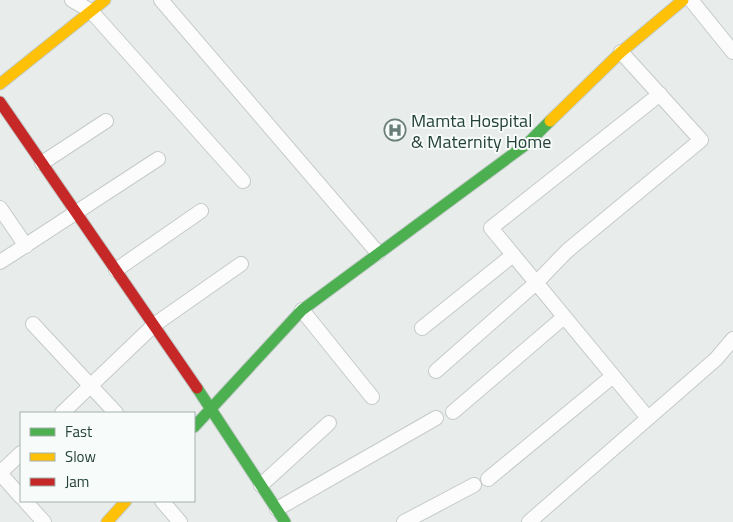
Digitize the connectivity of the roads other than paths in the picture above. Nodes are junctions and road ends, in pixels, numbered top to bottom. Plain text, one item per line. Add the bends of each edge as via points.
1 (72, 0) edge
2 (105, 0) edge
3 (161, 0) edge
4 (682, 0) edge
5 (691, 0) edge
6 (92, 11) junction
7 (621, 52) junction
8 (733, 52) edge
9 (0, 84) edge
10 (660, 94) junction
11 (0, 102) edge
12 (106, 121) dead end
13 (158, 159) dead end
14 (42, 163) junction
15 (243, 181) dead end
16 (0, 208) edge
17 (201, 211) dead end
18 (77, 214) junction
19 (26, 246) junction
20 (378, 252) junction
21 (513, 255) junction
22 (0, 262) edge
23 (241, 264) dead end
24 (116, 270) junction
25 (536, 283) junction
26 (302, 310) junction
27 (564, 317) junction
28 (33, 324) dead end
29 (154, 325) junction
30 (422, 328) dead end
31 (733, 339) edge
32 (436, 371) dead end
33 (612, 376) junction
34 (90, 385) junction
35 (372, 397) dead end
36 (211, 408) junction
37 (63, 412) edge
38 (115, 412) edge
39 (453, 412) dead end
40 (436, 418) dead end
41 (648, 418) junction
42 (330, 423) dead end
43 (195, 426) edge
44 (20, 454) edge
45 (0, 473) edge
46 (488, 479) dead end
47 (261, 485) junction
48 (474, 485) dead end
49 (20, 496) edge
50 (26, 502) edge
51 (125, 502) edge
52 (163, 502) edge
53 (277, 510) junction
54 (44, 522) edge
55 (106, 522) edge
56 (180, 522) edge
57 (285, 522) edge
58 (404, 522) edge
59 (529, 522) edge

1 - 6 street
2 - 6 street
3 - 20 street
4 - 7 street
5 - 8 street
6 - 9 street
6 - 15 street
7 - 10 street
7 - 20 street via 528,143
10 - 21 street via 491,228
10 - 25 street via 701,140 567,251
11 - 14 street
12 - 14 street
13 - 18 street
14 - 18 street
16 - 19 street
17 - 24 street
18 - 19 street
18 - 24 street
19 - 22 street
20 - 26 street
21 - 25 street
21 - 30 street
23 - 29 street
24 - 29 street
25 - 27 street
25 - 32 street
26 - 35 street
26 - 36 street
27 - 33 street
27 - 39 street
28 - 34 street
29 - 34 street
29 - 36 street
31 - 41 street via 716,359
33 - 41 street
33 - 46 street
34 - 37 street
34 - 38 street
36 - 43 street
36 - 47 street
40 - 53 street
41 - 59 street
42 - 47 street
44 - 45 street
45 - 49 street
47 - 53 street
48 - 58 street
50 - 54 street
51 - 55 street
52 - 56 street
53 - 57 street

